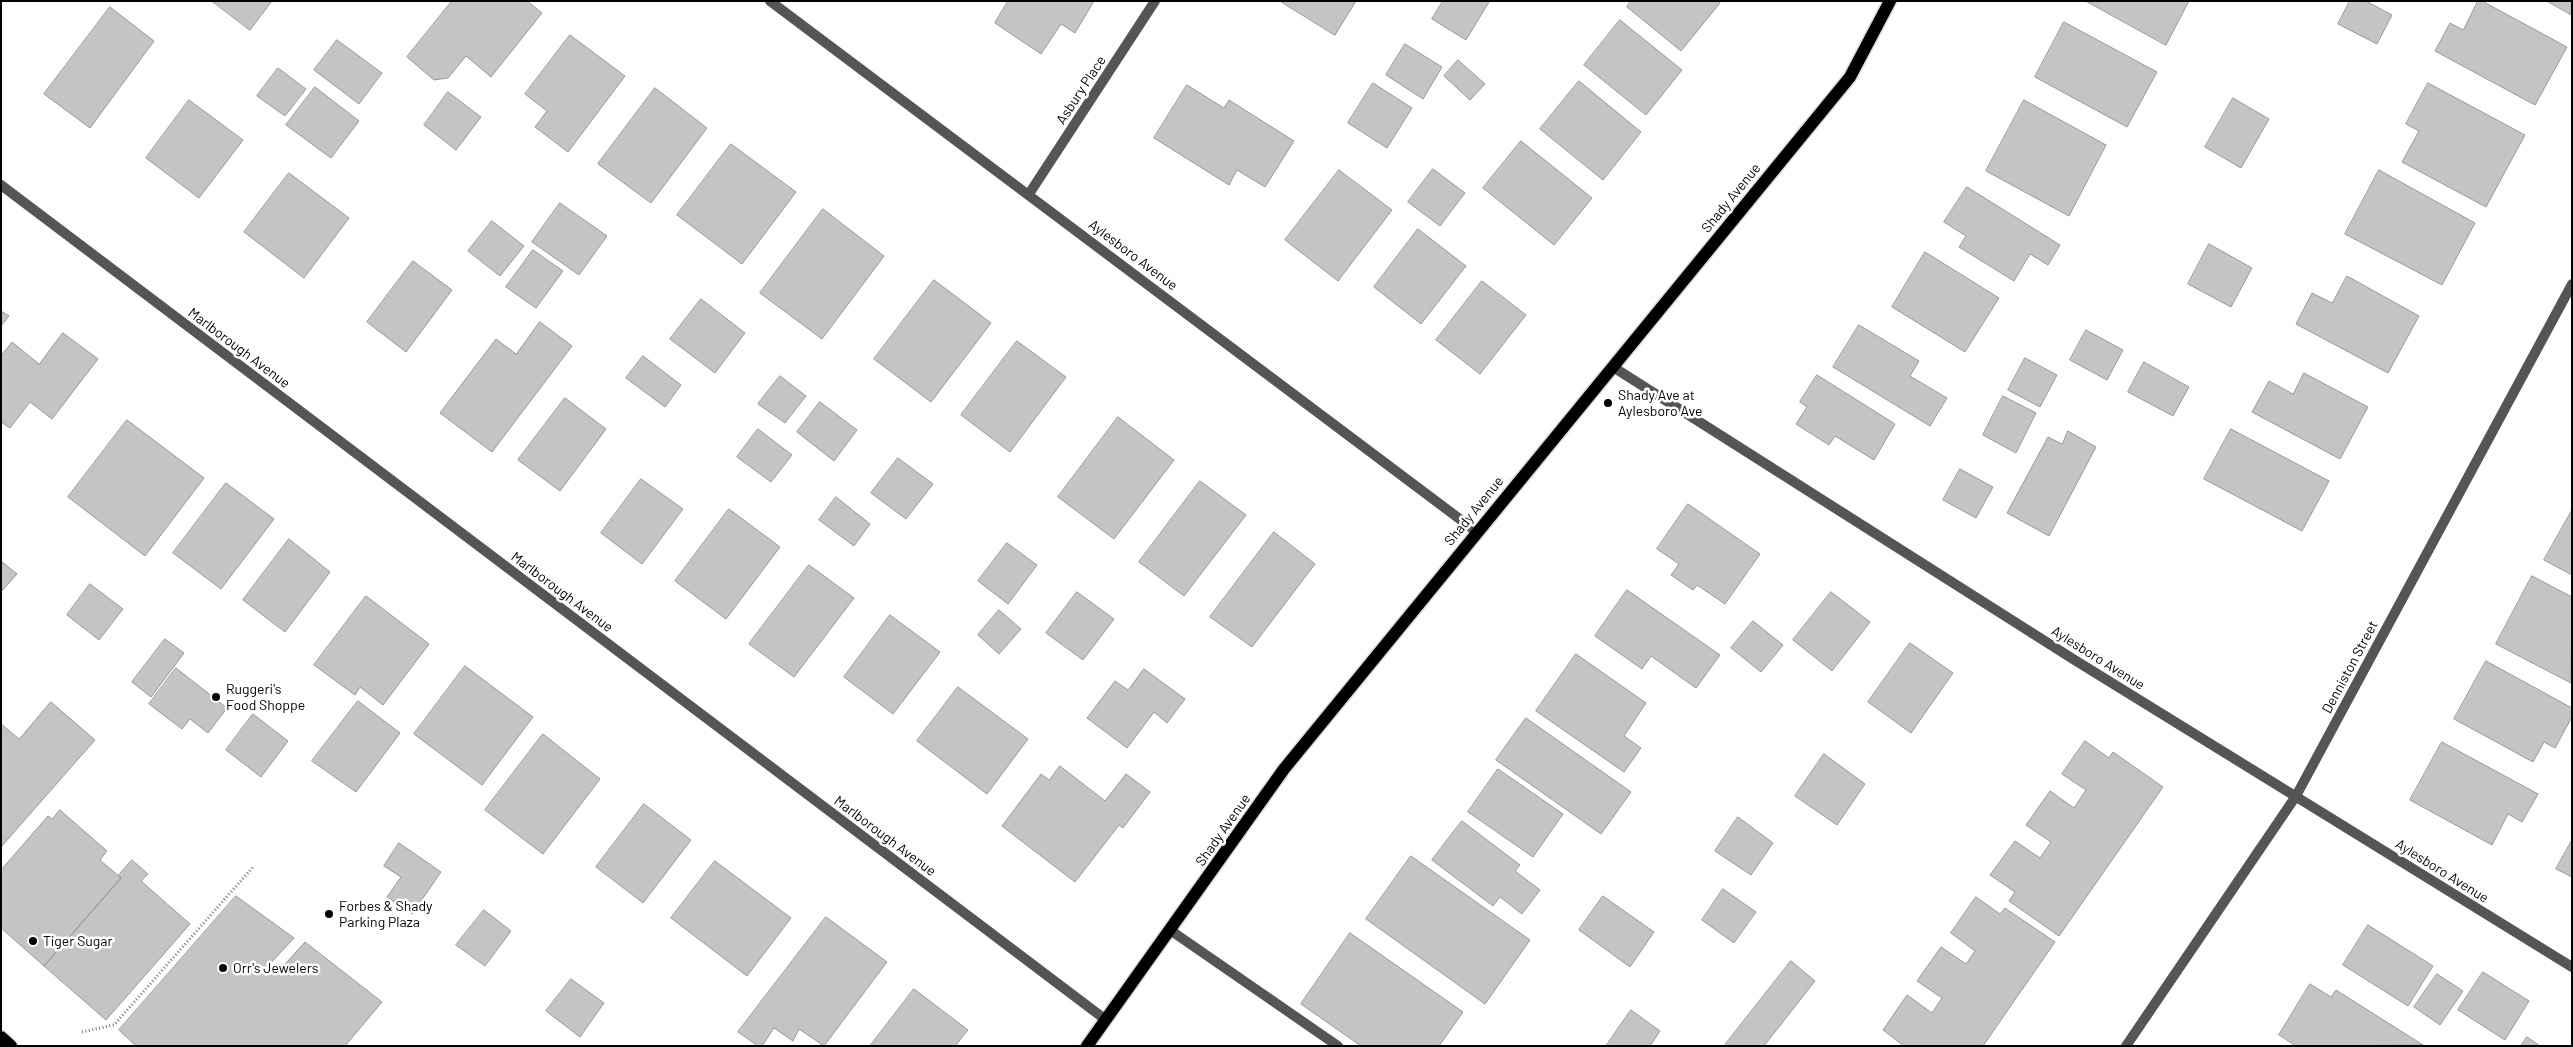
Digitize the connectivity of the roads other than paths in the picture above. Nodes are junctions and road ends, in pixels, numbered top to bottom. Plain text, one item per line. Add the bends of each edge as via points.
1 (770, 1) edge
2 (1155, 1) edge
3 (1890, 1) edge
4 (1, 185) edge
5 (1029, 194) junction
6 (2572, 284) edge
7 (1613, 367) junction
8 (1477, 532) junction
9 (2296, 796) junction
10 (1170, 930) junction
11 (2572, 967) edge
12 (1106, 1020) junction
13 (1, 1037) edge
14 (11, 1046) edge
15 (1087, 1046) edge
16 (1338, 1046) edge
17 (2126, 1046) edge

1 - 5 street, Aylesboro Avenue
2 - 5 street, Asbury Place
3 - 7 main road, Shady Avenue via 1850,77
4 - 12 street, Marlborough Avenue
5 - 8 street, Aylesboro Avenue
6 - 9 street, Denniston Street
7 - 8 main road, Shady Avenue
7 - 9 street, Aylesboro Avenue via 2073,659
8 - 10 main road, Shady Avenue via 1284,769
9 - 11 street, Aylesboro Avenue
9 - 17 street, Denniston Street
10 - 12 main road, Shady Avenue
10 - 16 street
12 - 15 main road, Shady Avenue
13 - 14 main road

